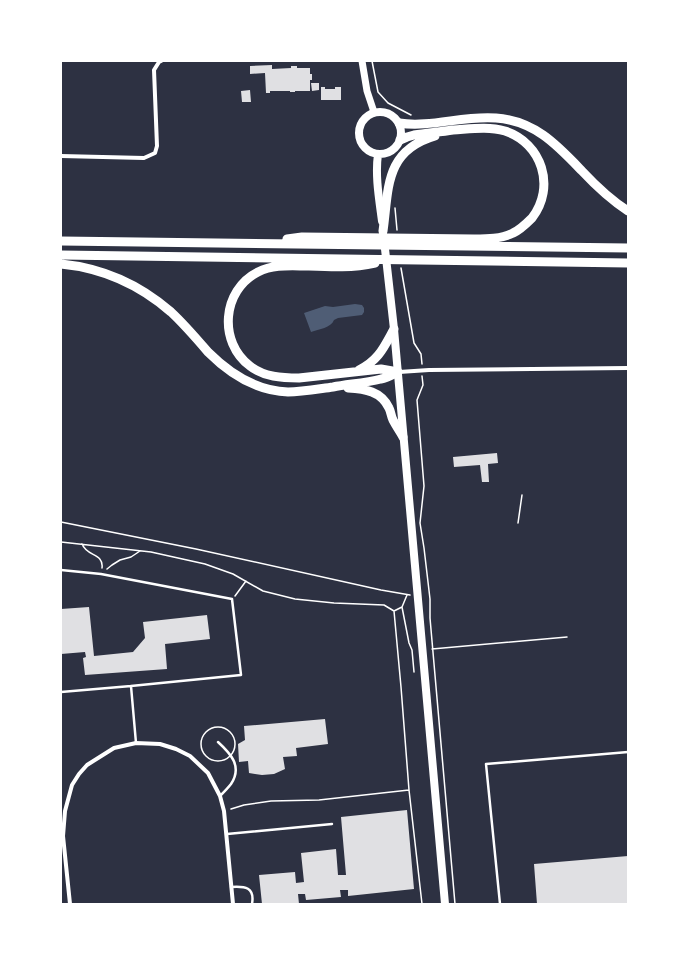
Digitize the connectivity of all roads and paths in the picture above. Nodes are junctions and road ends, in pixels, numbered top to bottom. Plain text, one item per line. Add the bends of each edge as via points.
1 (161, 61) edge
2 (362, 61) edge
3 (372, 61) edge
4 (374, 112) junction
5 (399, 123) junction
6 (413, 124) junction
7 (461, 130) junction
8 (400, 140) junction
9 (378, 154) junction
10 (61, 156) edge
11 (395, 206) dead end
12 (628, 212) edge
13 (397, 229) dead end
14 (383, 231) junction
15 (61, 240) edge
16 (429, 242) junction
17 (628, 248) edge
18 (61, 255) edge
19 (345, 263) junction
20 (628, 263) edge
21 (61, 264) edge
22 (401, 268) dead end
23 (394, 329) junction
24 (628, 368) edge
25 (422, 370) junction
26 (356, 372) junction
27 (398, 372) junction
28 (327, 388) junction
29 (403, 437) junction
30 (522, 495) dead end
31 (61, 522) edge
32 (518, 522) dead end
33 (61, 542) edge
34 (81, 544) junction
35 (140, 551) junction
36 (61, 570) edge
37 (101, 574) junction
38 (246, 581) junction
39 (232, 599) junction
40 (402, 606) junction
41 (394, 611) junction
42 (567, 637) dead end
43 (432, 648) junction
44 (414, 672) dead end
45 (132, 686) junction
46 (61, 692) edge
47 (218, 742) dead end
48 (136, 743) junction
49 (628, 752) edge
50 (409, 790) junction
51 (220, 796) junction
52 (224, 811) junction
53 (332, 824) dead end
54 (226, 834) junction
55 (231, 887) junction
56 (70, 904) edge
57 (233, 904) edge
58 (252, 904) edge
59 (422, 904) edge
60 (445, 904) edge
61 (455, 904) edge
62 (500, 904) edge

1 - 10 street via 154,70 158,146 155,153 144,158
2 - 4 main road via 367,91
3 - 6 path via 378,92 388,103 411,115
4 - 5 main road via 392,115
4 - 9 main road via 363,120 359,133 363,145
5 - 6 highway
5 - 8 main road via 402,135
6 - 12 highway via 486,117 522,123 536,130 562,150 602,192
7 - 8 highway via 414,135
7 - 14 highway via 424,140 412,147 398,161 389,181
7 - 16 highway via 498,130 526,142 535,152 542,169 542,200 526,224 509,235
8 - 9 main road via 390,152
9 - 14 main road via 377,175
11 - 13 path
14 - 23 main road
15 - 16 highway
16 - 17 highway
18 - 19 highway
19 - 20 highway via 390,260
19 - 26 highway via 272,267 256,273 244,282 234,296 229,311 228,327 231,340 240,357 250,366 266,374 292,378
21 - 28 highway via 97,270 142,291 172,313 224,367 252,383 270,390 283,391
22 - 25 path via 414,342 421,354
23 - 26 highway via 378,356
23 - 27 main road
24 - 25 street
25 - 27 street
25 - 43 path via 423,385 417,400 424,486 420,523 430,599
26 - 27 highway via 382,369
27 - 28 highway via 382,379
27 - 29 main road
28 - 29 highway via 360,389 377,394 388,406
29 - 60 main road
30 - 32 path
31 - 40 path via 407,595
33 - 34 path
34 - 35 path
34 - 37 path via 86,552 101,560
35 - 37 path via 120,560
35 - 38 path via 205,564
36 - 37 lane
37 - 39 lane
38 - 39 path
38 - 41 path via 264,591 295,599 384,605
39 - 45 lane via 241,675
40 - 41 path
40 - 44 path
41 - 50 path
42 - 43 path
43 - 61 path
45 - 46 lane
45 - 48 lane
47 - 51 lane via 235,761 236,772 232,783
48 - 51 street via 160,744 190,756 208,773
48 - 56 street via 114,748 87,765 78,774 72,786 65,811 63,836
49 - 62 lane via 486,764
50 - 52 path via 319,800 271,801
50 - 59 path
51 - 52 street
52 - 54 street
53 - 54 lane
54 - 55 street
55 - 57 street
55 - 58 lane via 242,886 251,892

